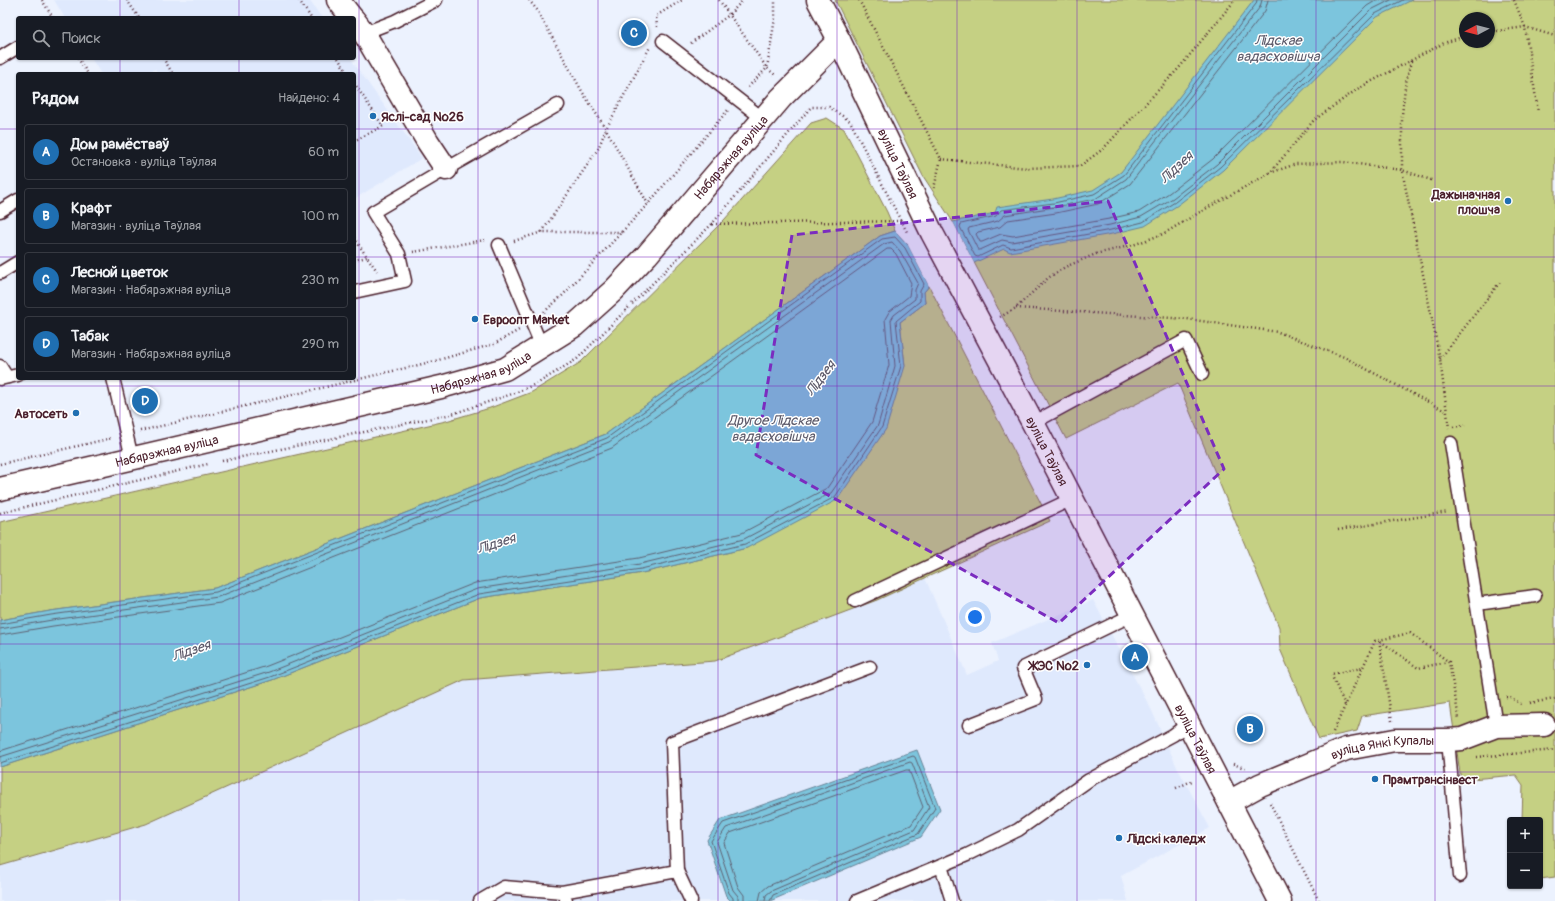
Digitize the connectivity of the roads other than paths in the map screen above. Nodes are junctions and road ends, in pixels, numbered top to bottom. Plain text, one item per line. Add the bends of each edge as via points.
1 (338, 0) edge
2 (436, 0) edge
3 (818, 0) edge
4 (351, 16) edge
5 (357, 24) edge
6 (839, 40) junction
7 (664, 41) dead end
8 (16, 48) edge
9 (0, 58) edge
10 (558, 105) dead end
11 (762, 118) junction
12 (446, 169) junction
13 (16, 201) edge
14 (0, 211) edge
15 (498, 245) road end
16 (16, 263) edge
17 (0, 273) edge
18 (356, 292) edge
19 (542, 347) junction
20 (0, 366) edge
21 (1202, 374) dead end
22 (8, 377) edge
23 (113, 380) edge
24 (1033, 423) junction
25 (1451, 443) road end
26 (132, 458) junction
27 (0, 489) edge
28 (1072, 499) junction
29 (1535, 596) dead end
30 (855, 601) dead end
31 (1477, 604) junction
32 (1132, 616) junction
33 (870, 667) dead end
34 (1189, 723) junction
35 (1544, 725) dead end
36 (969, 726) dead end
37 (1496, 726) junction
38 (1453, 747) junction
39 (1229, 802) junction
40 (941, 866) junction
41 (677, 871) junction
42 (1460, 876) dead end
43 (480, 901) edge
44 (691, 901) edge
45 (857, 901) edge
46 (952, 901) edge
47 (1280, 901) edge

1 - 4 street
2 - 5 lane via 395,21
3 - 6 street, вуліца Таўлая
5 - 12 street
6 - 11 street, Набярэжная вуліца
6 - 24 street, вуліца Таўлая via 921,232 954,275
7 - 11 lane
8 - 9 lane
10 - 12 lane
11 - 19 street, Набярэжная вуліца via 647,255 614,290 574,326
12 - 18 lane via 374,212 399,254 405,281
13 - 14 lane
15 - 19 lane
16 - 17 lane
19 - 26 street, Набярэжная вуліца via 505,369 472,379
20 - 22 lane
21 - 24 lane via 1186,340
23 - 26 lane
24 - 28 street, вуліца Таўлая
25 - 31 lane
26 - 27 street, Набярэжная вуліца
28 - 30 lane
28 - 32 street, вуліца Таўлая
29 - 31 lane
31 - 37 lane
32 - 34 street, вуліца Таўлая
32 - 36 lane via 1023,668 1036,699
33 - 41 lane via 672,742
34 - 39 street, вуліца Таўлая
34 - 40 lane via 1173,735 1089,780 1018,830
35 - 37 street, вуліца Янкі Купалы
37 - 38 street, вуліца Янкі Купалы
38 - 39 street, вуліца Янкі Купалы via 1395,740 1346,749 1260,785
38 - 42 lane
39 - 47 street, вуліца Таўлая
40 - 45 lane
40 - 46 lane
41 - 43 lane via 562,892 504,887
41 - 44 lane

